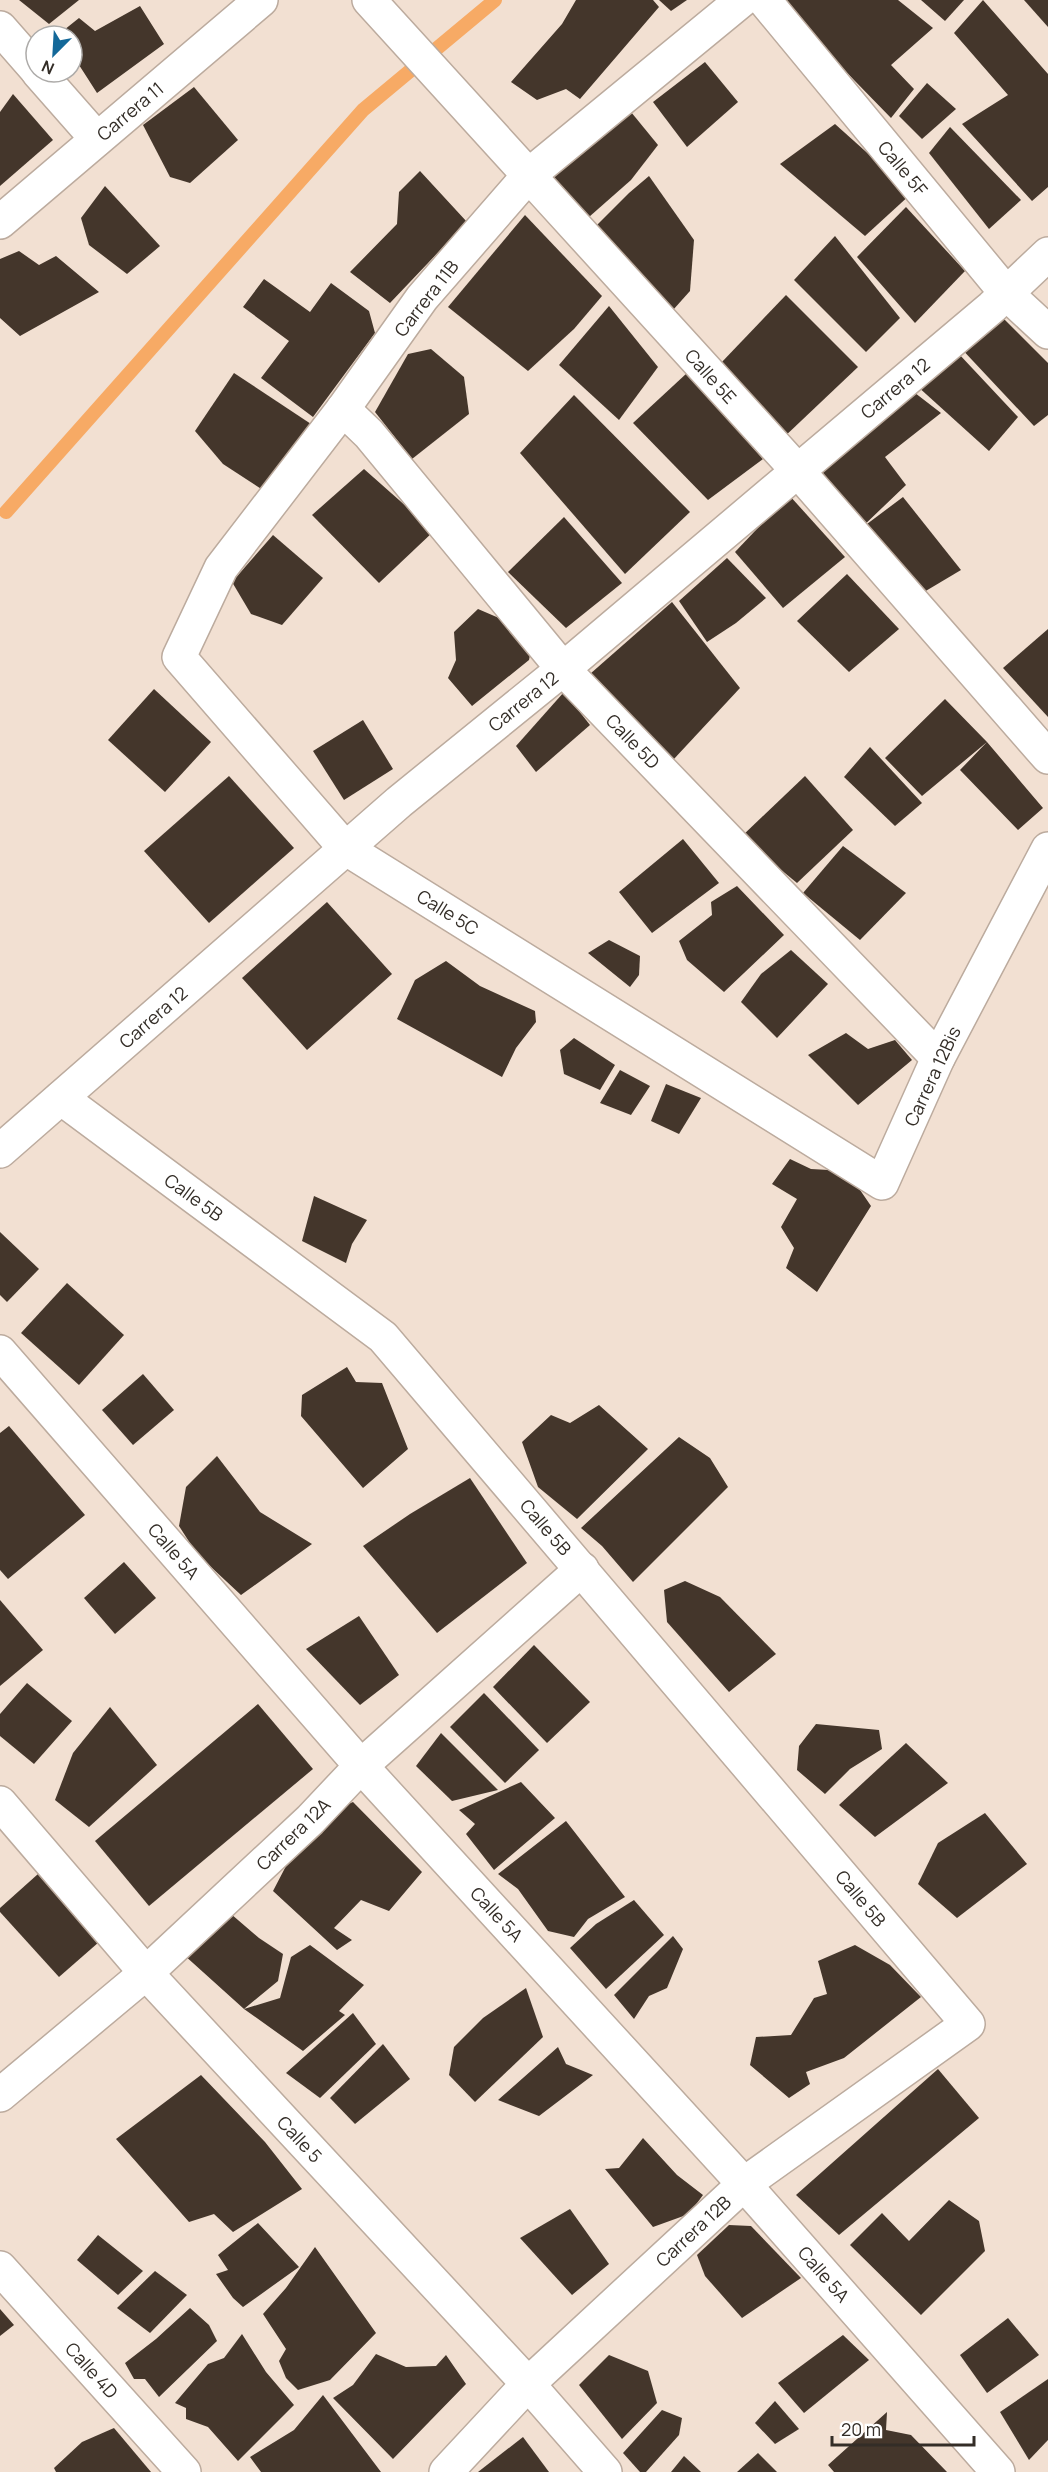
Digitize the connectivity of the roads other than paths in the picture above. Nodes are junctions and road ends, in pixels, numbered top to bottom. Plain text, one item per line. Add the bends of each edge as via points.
1 (261, 0) edge
2 (369, 0) edge
3 (742, 0) edge
4 (764, 0) edge
5 (0, 28) edge
6 (24, 56) edge
7 (48, 84) edge
8 (97, 139) junction
9 (530, 175) junction
10 (0, 222) edge
11 (1048, 254) edge
12 (1007, 294) junction
13 (1048, 332) edge
14 (343, 409) junction
15 (797, 470) junction
16 (179, 657) joint
17 (563, 669) junction
18 (1048, 757) edge
19 (345, 848) junction
20 (1048, 849) edge
21 (938, 1058) junction
22 (61, 1098) junction
23 (766, 1110) joint
24 (0, 1151) edge
25 (0, 1352) edge
26 (582, 1569) junction
27 (361, 1766) junction
28 (0, 1803) edge
29 (146, 1973) junction
30 (968, 2024) joint
31 (0, 2095) edge
32 (744, 2184) junction
33 (0, 2268) edge
34 (528, 2384) junction
35 (184, 2472) edge
36 (446, 2472) edge
37 (605, 2472) edge
38 (998, 2472) edge

1 - 8 street, Carrera 11
2 - 9 street, Calle 5E
3 - 9 street, Carrera 11B
4 - 12 street, Calle 5F
5 - 6 street
7 - 8 street
8 - 10 street, Carrera 11
9 - 14 street, Carrera 11B via 422,298
9 - 15 street, Calle 5E
11 - 12 street, Carrera 12
12 - 13 street, Calle 5F
12 - 15 street, Carrera 12
14 - 16 street, Carrera 11B via 221,568
14 - 17 street, Calle 5D via 369,434
15 - 17 street, Carrera 12
15 - 18 street, Calle 5E
16 - 19 street, Calle 5C
17 - 19 street, Carrera 12
17 - 21 street, Calle 5D
19 - 22 street, Carrera 12
19 - 23 street, Calle 5C
20 - 21 street, Carrera 12Bis
21 - 23 street, Carrera 12Bis via 882,1183
22 - 24 street, Carrera 12
22 - 26 street, Calle 5B via 383,1337
25 - 27 street, Calle 5A
26 - 27 street, Carrera 12A
26 - 30 street, Calle 5B
27 - 29 street, Carrera 12A via 310,1820
27 - 32 street, Calle 5A
28 - 29 street, Calle 5
29 - 31 street, Carrera 12A
29 - 34 street, Calle 5
30 - 32 street, Carrera 12B
32 - 34 street, Carrera 12B
32 - 38 street, Calle 5A
33 - 35 street, Calle 4D
34 - 36 street, Carrera 12B
34 - 37 street, Calle 5

